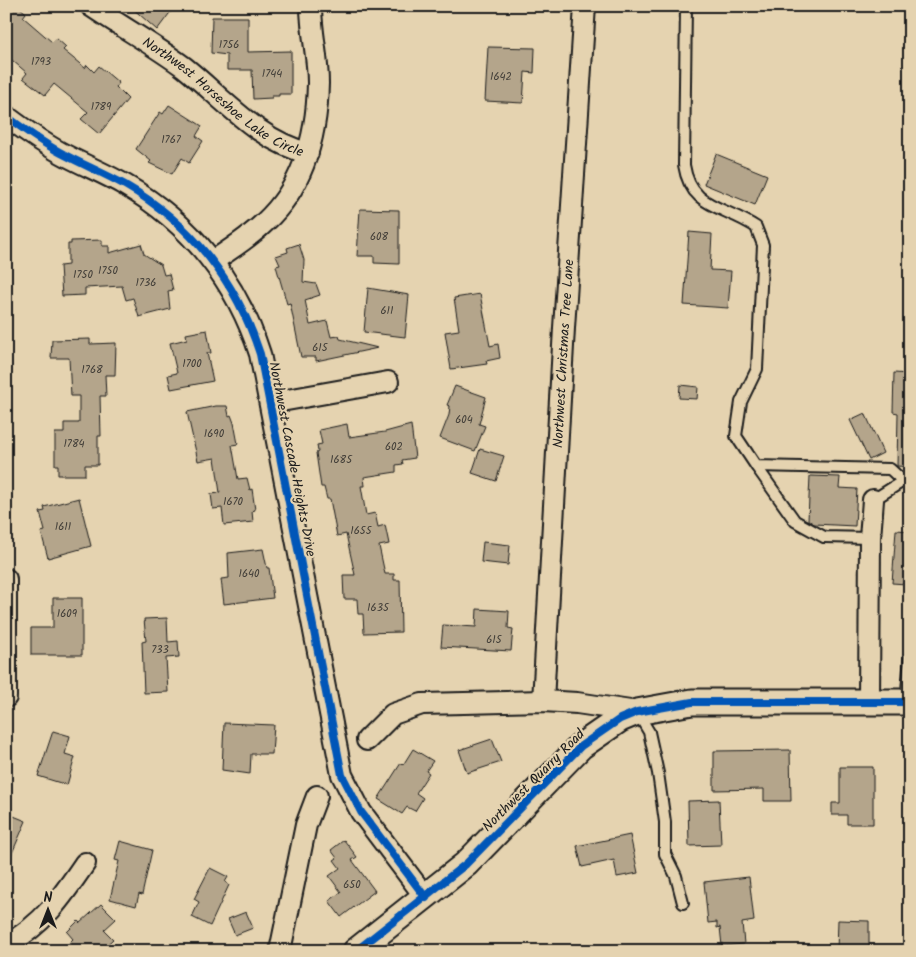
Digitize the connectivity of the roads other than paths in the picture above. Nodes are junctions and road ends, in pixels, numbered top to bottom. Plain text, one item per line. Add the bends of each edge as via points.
1 (92, 6) edge
2 (311, 6) edge
3 (585, 6) edge
4 (686, 6) edge
5 (6, 116) edge
6 (308, 153) junction
7 (213, 261) junction
8 (388, 382) dead end
9 (270, 403) junction
10 (756, 466) junction
11 (906, 484) edge
12 (873, 500) joint
13 (870, 538) junction
14 (6, 579) edge
15 (910, 658) edge
16 (7, 697) edge
17 (543, 701) junction
18 (869, 702) junction
19 (908, 702) edge
20 (637, 712) junction
21 (367, 740) dead end
22 (317, 796) dead end
23 (85, 863) dead end
24 (426, 898) junction
25 (683, 902) dead end
26 (6, 945) edge
27 (280, 951) edge
28 (356, 951) edge

1 - 6 street, Northwest Horseshoe Lake Circle via 184,68 273,140 290,149
2 - 6 street, Northwest Horseshoe Lake Circle via 318,83
3 - 17 street, Northwest Christmas Tree Lane
4 - 10 lane via 686,180 695,195 756,227 763,246 757,369 741,402 736,436
5 - 7 street, Northwest Cascade Heights Drive via 33,136 152,202 173,217
6 - 7 street via 300,174 279,207 250,236
7 - 9 street, Northwest Cascade Heights Drive via 239,303 253,334
8 - 9 street
9 - 24 street, Northwest Cascade Heights Drive via 342,775 361,812
10 - 11 lane via 890,469
10 - 13 lane via 795,521 824,537
11 - 12 lane
12 - 13 street
13 - 18 street
14 - 16 street
15 - 19 lane
17 - 20 street, Northwest Quarry Road via 578,702
17 - 21 street, Northwest Quarry Road via 422,704 393,714
18 - 19 street, Northwest Quarry Road
18 - 20 street, Northwest Quarry Road via 692,702
20 - 24 street, Northwest Quarry Road via 620,719 581,746 489,842
20 - 25 lane via 649,732 665,822 665,854 676,876
22 - 27 street via 306,825
23 - 26 street via 37,926
24 - 28 street, Northwest Quarry Road

